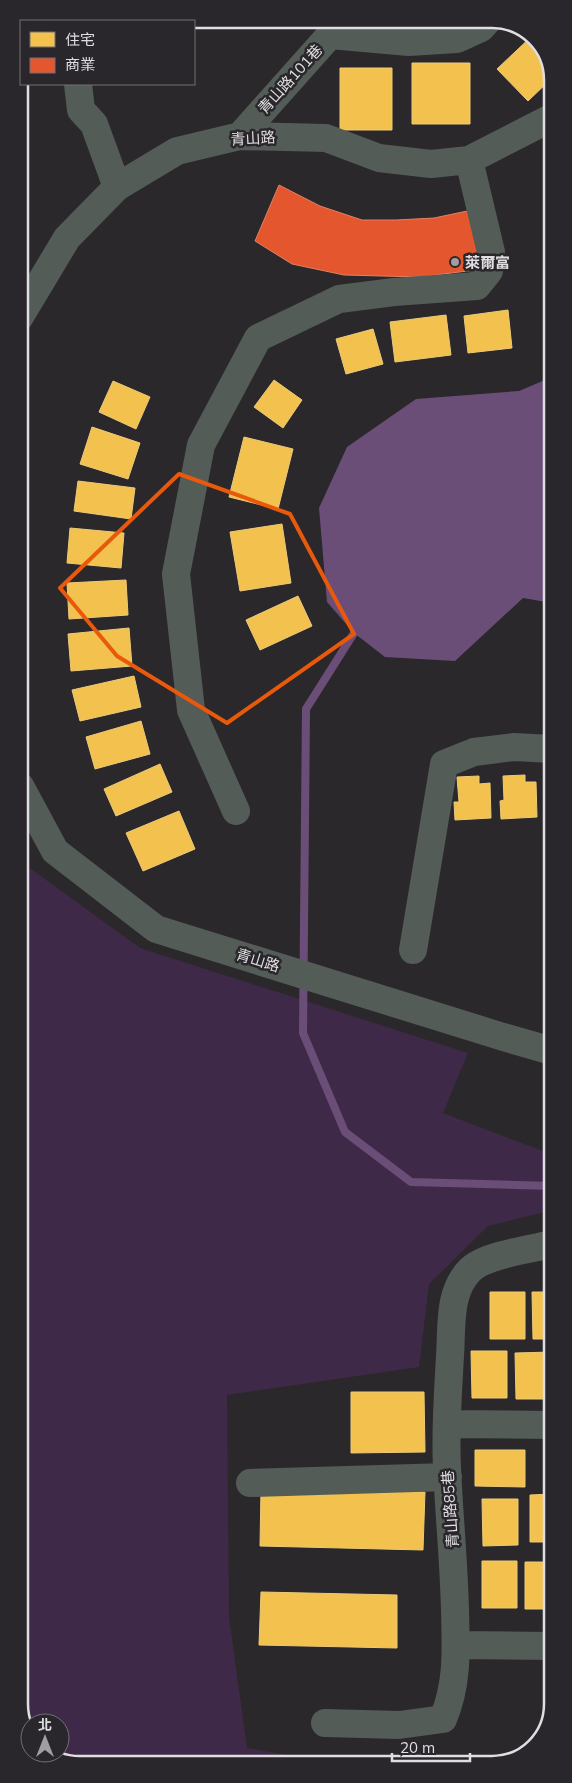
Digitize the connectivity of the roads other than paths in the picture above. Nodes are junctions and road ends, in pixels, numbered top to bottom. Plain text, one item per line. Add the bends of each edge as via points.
1 (336, 28) edge
2 (342, 28) edge
3 (481, 28) edge
4 (78, 85) edge
5 (544, 122) edge
6 (240, 136) junction
7 (469, 160) junction
8 (117, 187) junction
9 (28, 303) edge
10 (544, 749) edge
11 (28, 800) edge
12 (236, 811) dead end
13 (413, 950) dead end
14 (544, 1049) edge
15 (544, 1246) edge
16 (447, 1424) junction
17 (544, 1425) edge
18 (448, 1477) junction
19 (250, 1482) dead end
20 (456, 1645) junction
21 (544, 1646) edge
22 (325, 1723) dead end

1 - 6 street, 青山路101巷
2 - 3 street, 青山路101巷 via 409,42 457,39
4 - 8 street via 81,110 94,124
5 - 7 street, 青山路
6 - 7 street, 青山路 via 326,138 379,158 431,164
6 - 8 street, 青山路 via 177,151
7 - 12 street via 491,252 489,272 477,286 339,299 258,338 201,444 176,574 191,710
8 - 9 street, 青山路 via 67,238
10 - 13 street via 514,747 474,752 444,764
11 - 14 street, 青山路 via 56,851 156,929
15 - 16 street, 青山路85巷 via 498,1256 471,1269 458,1286 453,1309
16 - 17 street
16 - 18 street, 青山路85巷
18 - 19 street
18 - 20 street, 青山路85巷
20 - 21 street
20 - 22 street, 青山路85巷 via 451,1700 443,1719 399,1725

